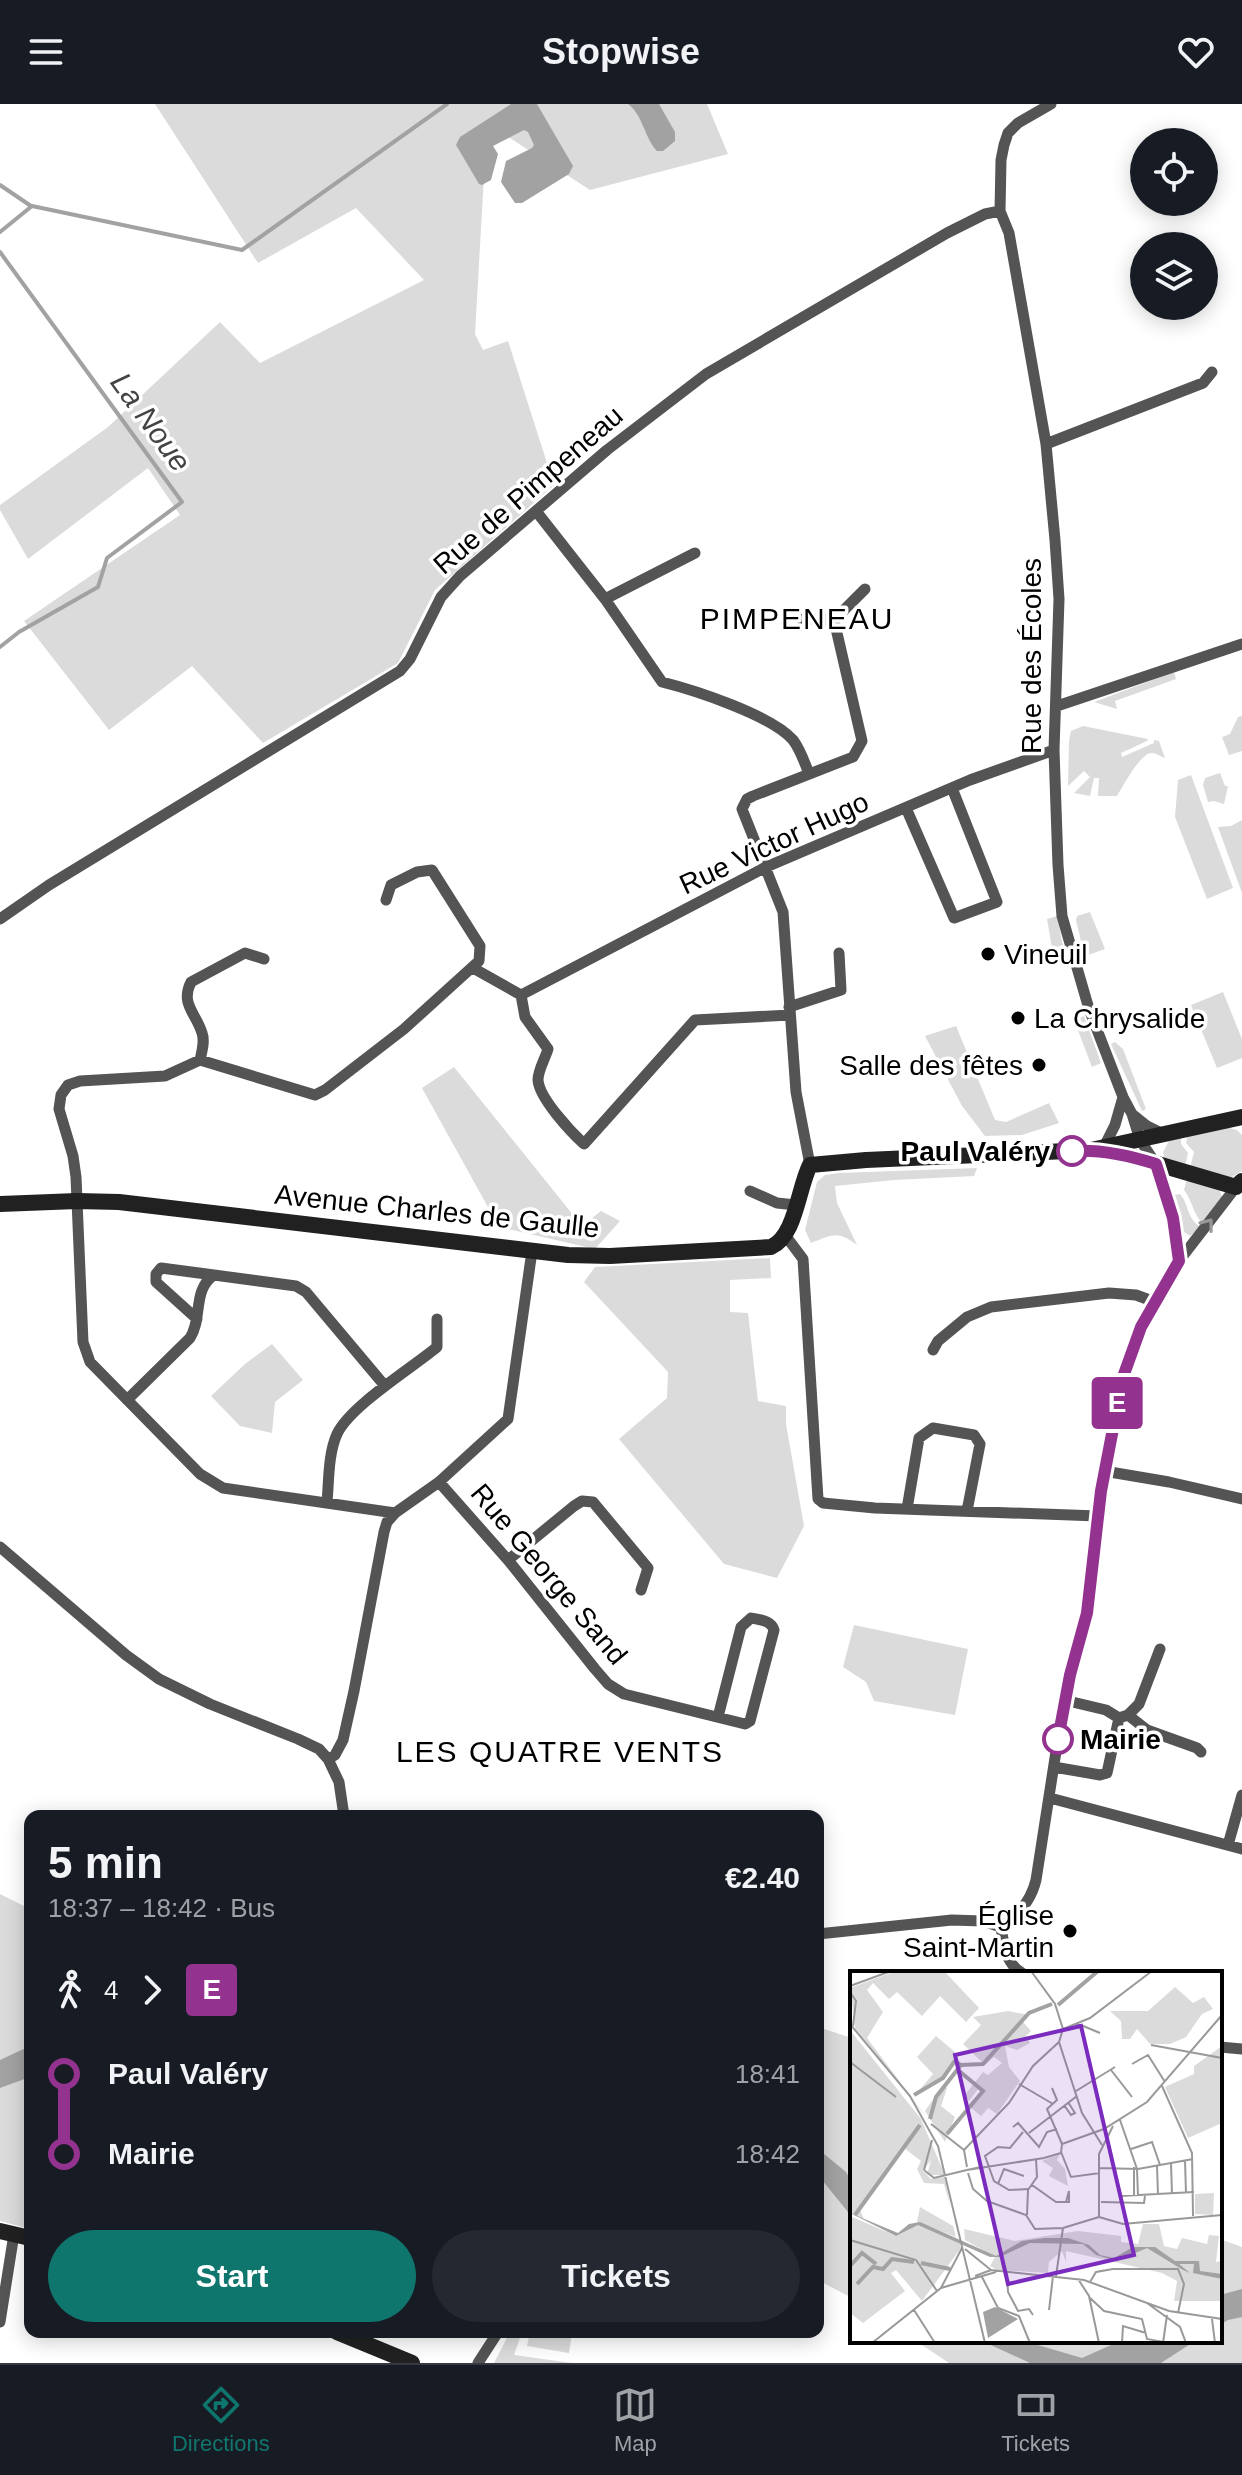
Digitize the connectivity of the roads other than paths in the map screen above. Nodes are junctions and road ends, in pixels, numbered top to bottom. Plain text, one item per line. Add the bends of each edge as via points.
1 (1051, 104) edge
2 (1000, 211) junction
3 (1212, 372) dead end
4 (1046, 444) junction
5 (536, 511) junction
6 (695, 553) dead end
7 (865, 589) dead end
8 (605, 599) junction
9 (801, 619) dead end
10 (834, 620) junction
11 (1242, 644) edge
12 (1057, 706) junction
13 (1054, 750) junction
14 (809, 774) junction
15 (952, 788) junction
16 (906, 808) junction
17 (764, 868) junction
18 (386, 900) dead end
19 (0, 919) edge
20 (839, 953) dead end
21 (264, 959) dead end
22 (473, 968) junction
23 (521, 995) junction
24 (789, 1011) junction
25 (200, 1060) junction
26 (1123, 1097) junction
27 (1132, 1114) junction
28 (1239, 1121) edge
29 (1164, 1134) junction
30 (1140, 1140) junction
31 (1098, 1149) junction
32 (1156, 1164) junction
33 (810, 1165) junction
34 (1239, 1184) edge
35 (750, 1191) dead end
36 (77, 1201) junction
37 (2, 1203) edge
38 (796, 1205) junction
39 (785, 1235) junction
40 (532, 1251) junction
41 (1179, 1261) junction
42 (214, 1275) junction
43 (1155, 1302) junction
44 (197, 1319) junction
45 (437, 1319) dead end
46 (933, 1350) dead end
47 (385, 1386) junction
48 (127, 1400) junction
49 (1104, 1471) junction
50 (439, 1482) junction
51 (1242, 1499) edge
52 (327, 1502) junction
53 (907, 1509) junction
54 (967, 1511) junction
55 (395, 1513) junction
56 (1098, 1516) junction
57 (0, 1547) edge
58 (508, 1560) junction
59 (641, 1590) dead end
60 (1160, 1649) dead end
61 (1064, 1700) junction
62 (718, 1717) junction
63 (1123, 1717) junction
64 (1201, 1752) dead end
65 (328, 1759) junction
66 (1054, 1767) junction
67 (1242, 1795) edge
68 (1050, 1798) junction
69 (343, 1810) edge
70 (1228, 1845) junction
71 (1242, 1849) edge
72 (1001, 1927) junction
73 (824, 1933) edge
74 (1019, 1971) edge
75 (1222, 2047) edge
76 (1242, 2049) edge
77 (15, 2235) edge
78 (0, 2322) edge
79 (352, 2338) edge
80 (494, 2338) edge
81 (412, 2363) edge
82 (478, 2363) edge

1 - 2 street, Rue des Écoles via 1008,133 1001,160
2 - 4 street, Rue des Écoles via 1009,233
2 - 5 street, Rue de Pimpeneau via 947,233 706,374
3 - 4 street via 1203,383
4 - 12 street, Rue des Écoles via 1059,599
5 - 8 street
5 - 19 street, Rue de Pimpeneau via 441,597 400,671
6 - 8 street
7 - 10 street
8 - 14 street via 662,682 783,730 795,741
9 - 10 street
10 - 14 street via 862,741 853,757
11 - 12 street
12 - 13 street, Rue des Écoles
13 - 15 street, Rue Victor Hugo
13 - 26 street, Rue des Écoles via 1062,916 1081,986
14 - 17 street via 747,799 742,809
15 - 16 street, Rue Victor Hugo
15 - 16 street via 997,902 954,918
16 - 17 street, Rue Victor Hugo
17 - 23 street, Rue Victor Hugo
17 - 24 street via 783,912
18 - 22 street via 391,885 432,870 480,946
20 - 24 street via 841,990
21 - 25 street via 245,953 191,982 186,996 203,1034
22 - 23 street
22 - 25 street via 404,1029 315,1095
23 - 24 street via 525,1017 548,1049 538,1085 584,1144 695,1020
24 - 33 street via 796,1092
25 - 36 street via 165,1076 68,1085 59,1109 73,1156
26 - 27 street, Rue des Écoles
26 - 31 street via 1115,1125
27 - 29 street
27 - 30 street, Rue des Écoles
28 - 29 street
29 - 30 street
29 - 32 street
30 - 31 street
30 - 32 street, Rue des Écoles
31 - 32 street
31 - 33 street
32 - 34 street
32 - 41 street, Rue des Écoles via 1173,1218
33 - 38 street
41 -> 34 street
35 - 38 street
36 - 37 street, Avenue Charles de Gaulle
36 - 40 street, Avenue Charles de Gaulle
36 - 48 street via 84,1353
38 - 39 street
39 - 40 street, Avenue Charles de Gaulle via 771,1247 610,1256
39 - 53 street via 803,1259 818,1499
40 - 50 street via 508,1419
41 - 43 street
42 - 44 street via 201,1288
42 - 44 street via 161,1268 156,1274 156,1282
42 - 47 street via 296,1286 306,1292
43 - 46 street via 1109,1293 991,1307 967,1317
43 - 49 street via 1123,1377
44 - 48 street via 190,1338
45 - 47 street via 437,1347
47 - 52 street via 338,1432
48 - 52 street via 200,1474 223,1488
49 - 51 street
49 - 56 street
50 - 55 street
50 - 58 street, Rue George Sand
52 - 55 street
53 - 54 street
53 - 54 street via 919,1438 933,1428 978,1439
54 - 56 street
55 - 65 street via 384,1532 343,1740
56 - 61 street via 1087,1613
57 - 65 street via 159,1679 298,1739
58 - 59 street via 588,1500 648,1568
58 - 62 street, Rue George Sand via 608,1684 624,1694
60 - 63 street via 1139,1704
61 - 63 street
61 - 66 street
62 - 62 street, Rue George Sand via 750,1721 774,1630 767,1622 751,1618 741,1627
63 - 64 street
63 - 66 street via 1107,1773
65 - 69 street via 339,1782
66 - 68 street
67 - 70 street
68 - 70 street
68 - 72 street via 1033,1891 1022,1910
70 - 71 street
72 - 73 street via 952,1920
72 - 74 street via 1010,1964
75 - 76 street
77 - 78 street
79 - 81 street
80 - 82 street

